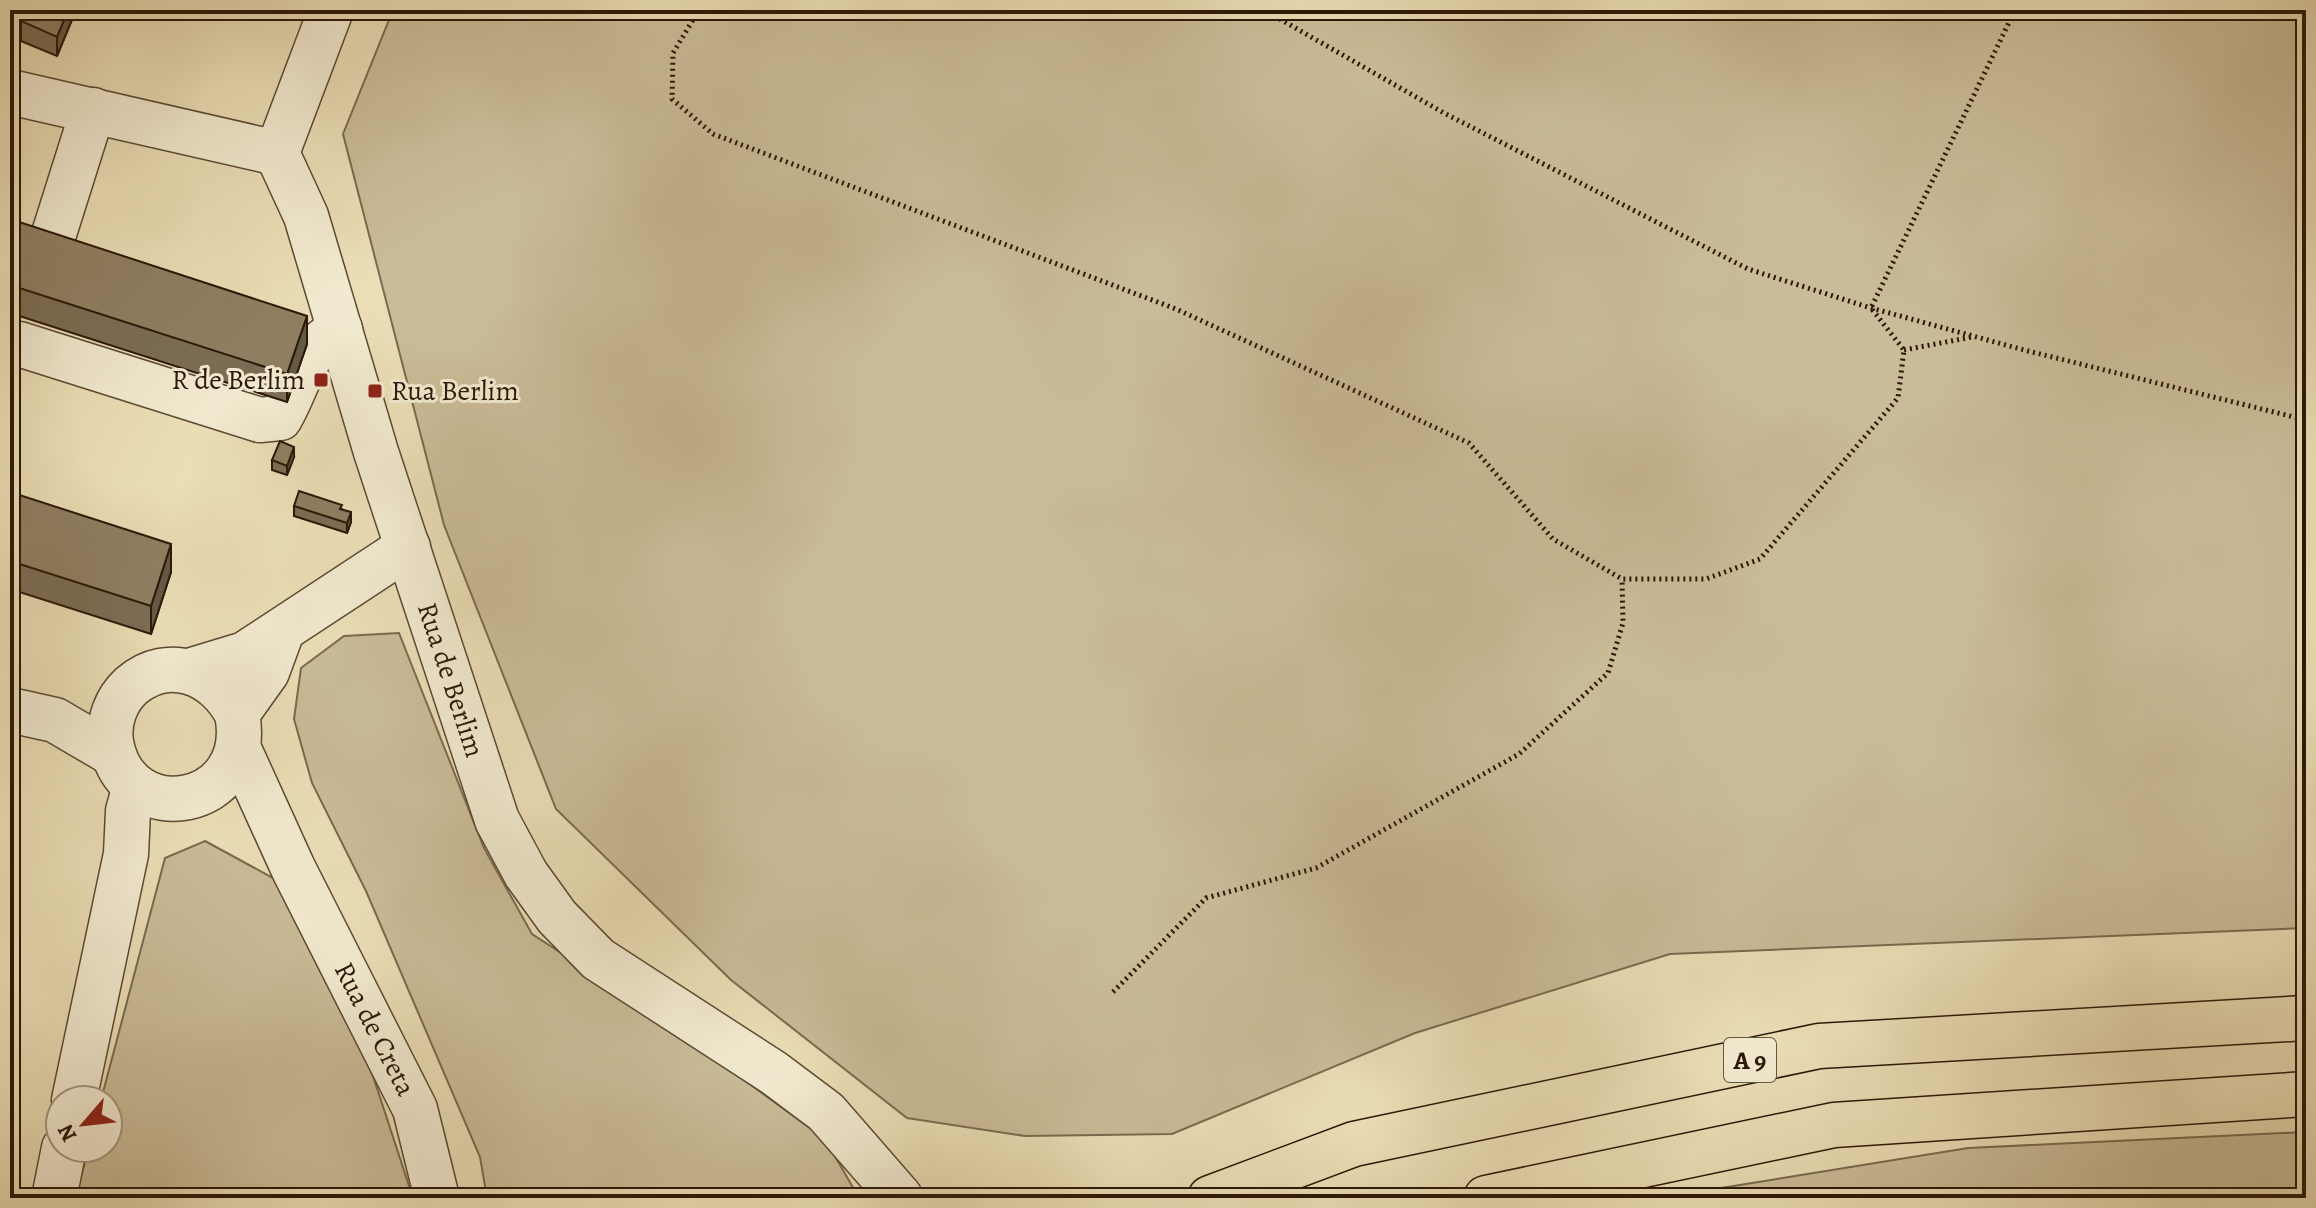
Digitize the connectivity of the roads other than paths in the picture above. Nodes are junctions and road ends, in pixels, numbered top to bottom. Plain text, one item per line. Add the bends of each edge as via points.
1 (331, 10) edge
2 (10, 92) edge
3 (93, 110) junction
4 (277, 153) junction
5 (46, 259) edge
6 (340, 329) junction
7 (19, 346) edge
8 (408, 547) junction
9 (424, 601) junction
10 (323, 606) junction
11 (281, 634) junction
12 (189, 671) junction
13 (125, 692) junction
14 (10, 710) edge
15 (55, 720) junction
16 (238, 731) junction
17 (138, 780) junction
18 (211, 789) junction
19 (293, 868) junction
20 (2306, 1018) edge
21 (77, 1084) edge
22 (2306, 1094) edge
23 (61, 1164) edge
24 (900, 1197) edge
25 (54, 1198) edge
26 (437, 1198) edge
27 (1210, 1198) edge
28 (1486, 1198) edge

1 - 4 street
2 - 3 street
3 - 4 street
3 - 5 street
4 - 6 street, Rua de Berlim via 306,216
6 - 7 street via 310,354 280,418 270,420
6 - 8 street, Rua de Berlim
8 - 9 street, Rua de Berlim
8 - 10 street
9 - 10 street via 384,597
9 - 24 street, Rua de Berlim via 497,820 557,917 598,959 826,1112
10 - 11 street
11 - 12 street via 245,654
11 - 16 street
12 - 13 street via 154,672
12 - 16 street via 219,686
13 - 15 street
13 - 17 street via 110,733
14 - 15 street
15 - 17 street
16 - 18 street via 233,763
16 - 19 street, Rua de Creta
17 - 18 street via 182,799
17 - 21 street via 162,816 126,854
18 - 19 street, Rua de Creta
19 - 26 street, Rua de Creta via 415,1109
20 - 27 highway, A 9 via 1819,1046 1354,1144
22 - 28 highway via 1834,1125
23 - 25 street

